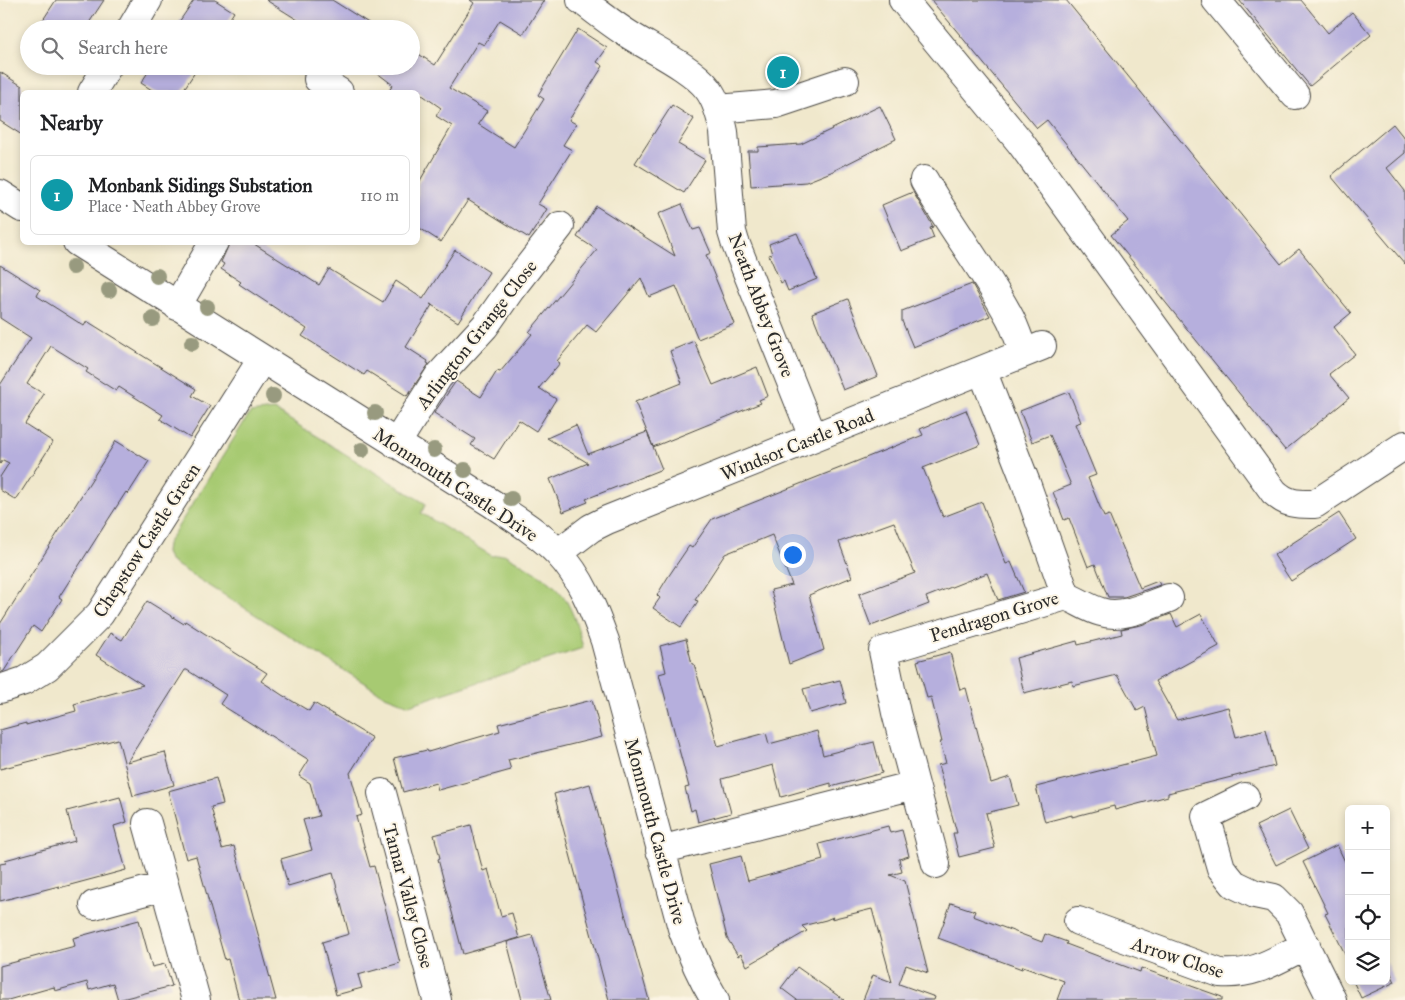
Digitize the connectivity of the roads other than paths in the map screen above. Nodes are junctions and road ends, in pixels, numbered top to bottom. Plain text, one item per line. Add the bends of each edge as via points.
1 (148, 0) edge
2 (581, 0) edge
3 (903, 0) edge
4 (1216, 0) edge
5 (136, 20) edge
6 (102, 75) edge
7 (845, 81) dead end
8 (93, 90) edge
9 (1295, 95) dead end
10 (718, 108) junction
11 (924, 180) dead end
12 (0, 194) edge
13 (20, 207) edge
14 (560, 226) dead end
15 (82, 245) edge
16 (212, 245) edge
17 (177, 306) junction
18 (262, 359) junction
19 (982, 370) junction
20 (813, 437) junction
21 (396, 444) junction
22 (1405, 445) edge
23 (558, 553) junction
24 (1066, 596) junction
25 (1169, 598) dead end
26 (0, 689) edge
27 (915, 785) junction
28 (382, 793) dead end
29 (1245, 798) dead end
30 (147, 823) dead end
31 (660, 850) junction
32 (936, 864) dead end
33 (164, 886) junction
34 (94, 905) dead end
35 (1078, 921) dead end
36 (1306, 945) junction
37 (196, 1000) edge
38 (437, 1000) edge
39 (715, 1000) edge
40 (1332, 1000) edge

1 - 5 street
2 - 10 street, Neath Abbey Grove via 697,76
3 - 22 street via 1020,142 1274,492 1283,500 1315,504
4 - 9 street
6 - 8 street
7 - 10 street via 776,104
10 - 20 street, Neath Abbey Grove via 724,132 732,232
11 - 19 street, Windsor Castle Road via 1033,350
12 - 13 street
14 - 21 street, Arlington Grange Close via 485,326 438,377
15 - 17 street, Monmouth Castle Drive
16 - 17 street
17 - 18 street, Monmouth Castle Drive
18 - 21 street, Monmouth Castle Drive
18 - 26 street, Chepstow Castle Green via 100,614 47,667 24,681
19 - 20 street, Windsor Castle Road
19 - 24 street, Pendragon Grove
20 - 23 street, Windsor Castle Road via 606,520
21 - 23 street, Monmouth Castle Drive via 514,518
23 - 31 street, Monmouth Castle Drive via 594,608
24 - 25 street via 1110,614
24 - 27 street, Pendragon Grove via 883,651
27 - 31 street
27 - 32 street, Pendragon Grove
28 - 38 street, Tamar Valley Close
29 - 36 street via 1206,816 1220,868 1234,884 1255,894 1274,898 1289,913
30 - 33 street
31 - 39 street, Monmouth Castle Drive via 692,956
33 - 34 street
33 - 37 street
35 - 36 street, Arrow Close via 1220,973 1235,975 1249,972
36 - 40 street

